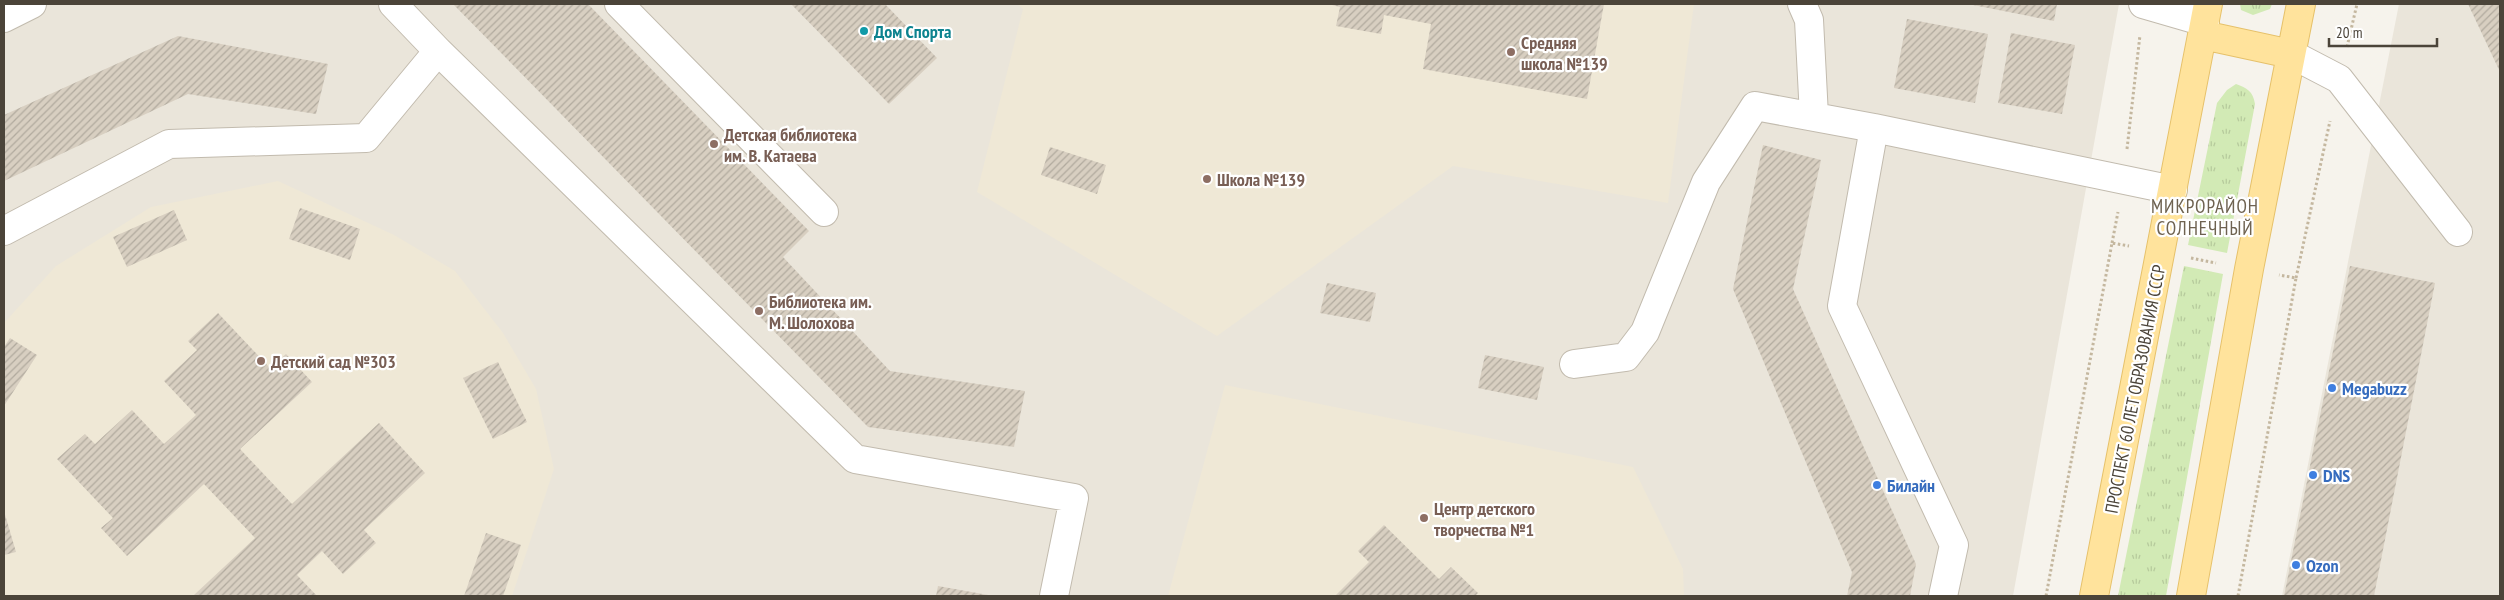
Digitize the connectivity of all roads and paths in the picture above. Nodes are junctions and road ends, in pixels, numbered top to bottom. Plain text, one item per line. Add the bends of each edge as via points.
1 (32, 4) edge
2 (393, 4) edge
3 (619, 4) edge
4 (1802, 4) edge
5 (2143, 4) edge
6 (2301, 4) edge
7 (2358, 4) edge
8 (4, 18) edge
9 (2205, 20) edge
10 (2140, 33) dead end
11 (438, 50) junction
12 (2291, 54) junction
13 (2339, 79) junction
14 (1814, 116) junction
15 (1874, 128) junction
16 (2124, 179) junction
17 (2173, 190) junction
18 (824, 212) dead end
19 (4, 231) edge
20 (2458, 232) dead end
21 (2112, 243) junction
22 (2136, 247) dead end
23 (2186, 257) dead end
24 (2224, 264) dead end
25 (2278, 275) dead end
26 (2296, 278) junction
27 (1574, 364) dead end
28 (1054, 596) edge
29 (1943, 596) edge
30 (2046, 596) edge
31 (2094, 596) edge
32 (2191, 596) edge
33 (2238, 596) edge

1 - 8 lane
2 - 11 lane
3 - 18 lane
4 - 14 lane via 1809,20
5 - 9 lane
6 - 12 main road
7 - 13 path
9 - 12 main road
9 - 17 main road, ПРОСПЕКТ 60 ЛЕТ ОБРАЗОВАНИЯ СССР
10 - 16 path
11 - 19 lane via 366,138 169,144
11 - 28 lane via 855,458 1074,498
12 - 13 lane
12 - 32 main road
13 - 20 lane
13 - 26 path
14 - 15 lane
14 - 27 lane via 1756,106 1706,182 1645,332 1626,357
15 - 16 lane
15 - 29 lane via 1842,306 1954,545
16 - 17 lane
16 - 21 path
17 - 31 main road, ПРОСПЕКТ 60 ЛЕТ ОБРАЗОВАНИЯ СССР
21 - 22 path
21 - 30 path
23 - 24 path
25 - 26 path
26 - 33 path

